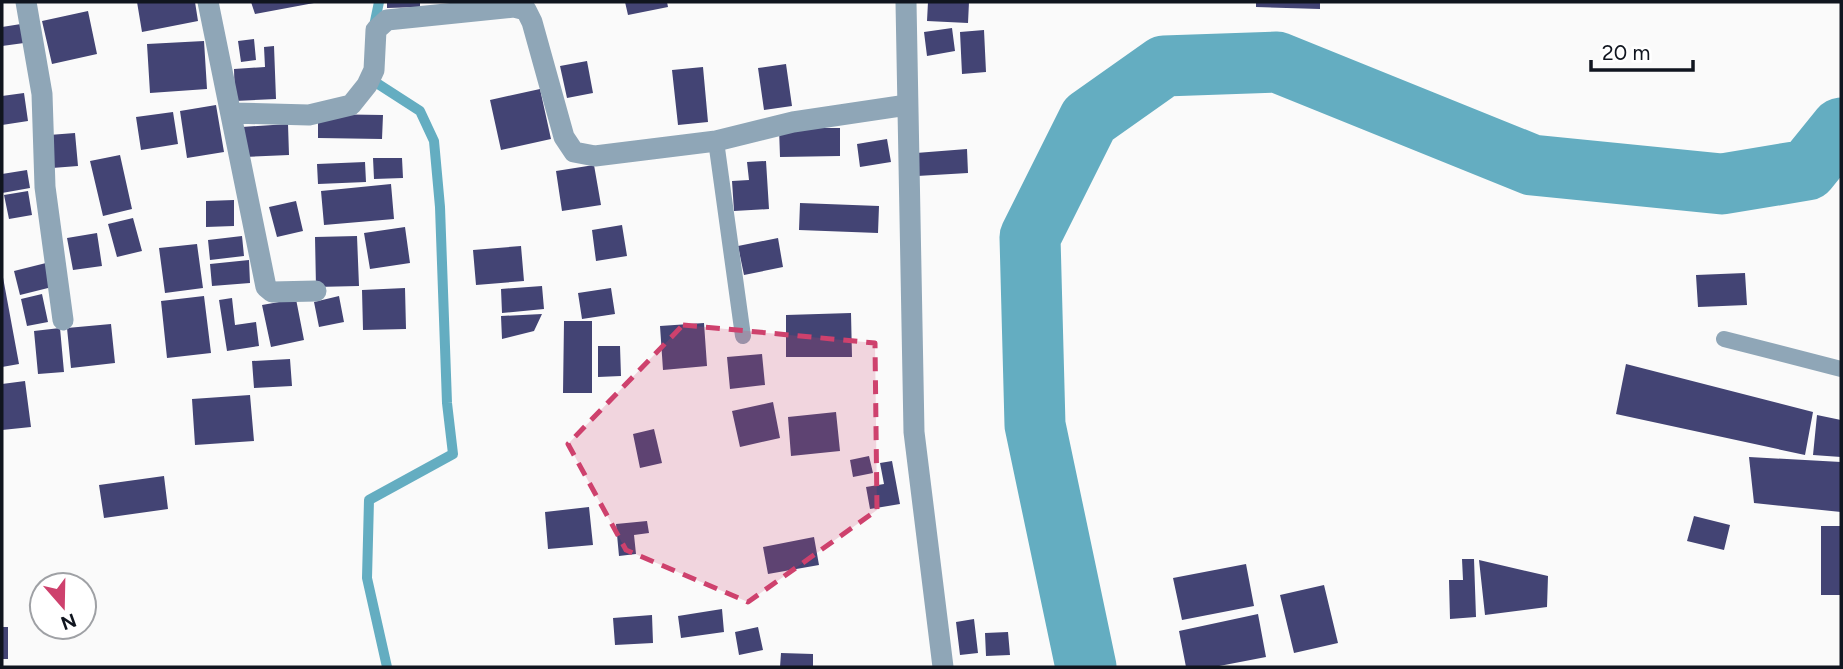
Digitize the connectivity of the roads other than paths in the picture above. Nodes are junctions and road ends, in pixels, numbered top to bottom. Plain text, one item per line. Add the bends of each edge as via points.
1 (26, 2) edge
2 (208, 2) edge
3 (905, 2) edge
4 (907, 104) junction
5 (232, 113) junction
6 (716, 141) junction
7 (316, 291) dead end
8 (63, 320) dead end
9 (743, 336) dead end
10 (1724, 339) dead end
11 (1841, 369) edge
12 (943, 667) edge

1 - 8 street via 42,94 45,187
2 - 5 street
3 - 4 street
4 - 6 street via 793,122
4 - 12 street via 914,432
5 - 6 street via 309,115 351,105 374,71 376,30 387,20 514,8 526,10 532,22 564,137 574,152 595,156
5 - 7 street via 266,287 272,292
6 - 9 lane
10 - 11 lane

